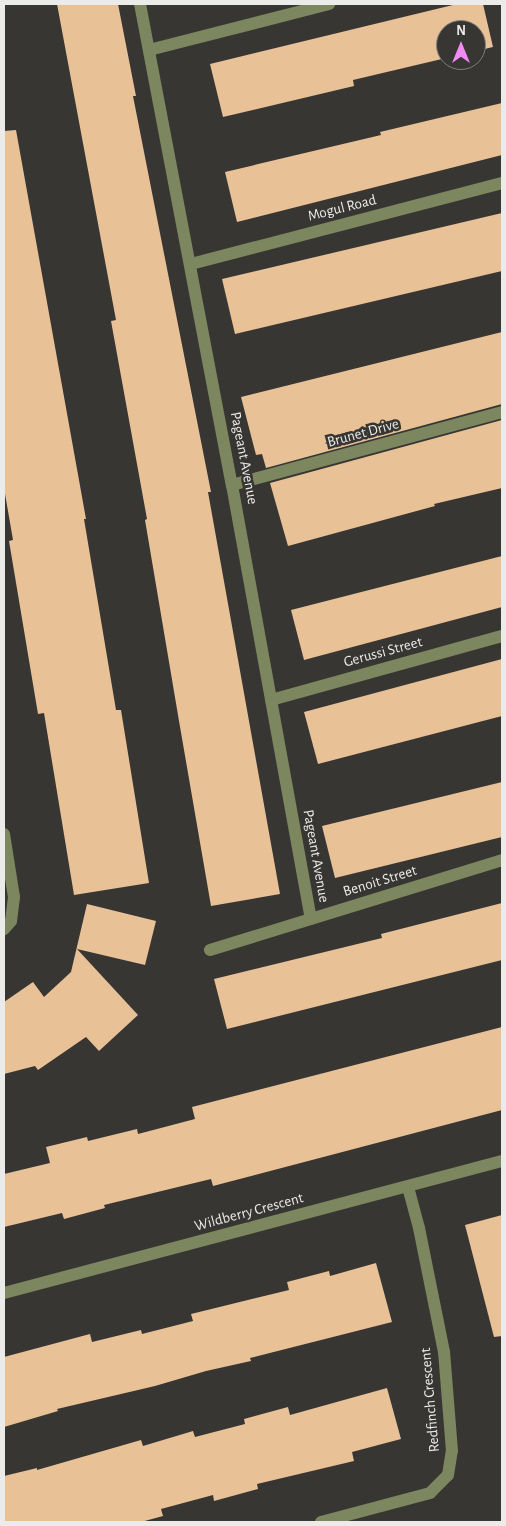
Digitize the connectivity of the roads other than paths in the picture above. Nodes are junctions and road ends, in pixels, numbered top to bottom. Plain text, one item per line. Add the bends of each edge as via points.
1 (140, 4) edge
2 (329, 4) edge
3 (148, 50) junction
4 (502, 183) edge
5 (191, 264) junction
6 (502, 412) edge
7 (232, 485) junction
8 (502, 636) edge
9 (272, 700) junction
10 (4, 834) edge
11 (502, 860) edge
12 (311, 919) junction
13 (4, 929) edge
14 (210, 950) dead end
15 (502, 1161) edge
16 (408, 1187) junction
17 (4, 1293) edge
18 (321, 1522) edge

1 - 3 street, Pageant Avenue
2 - 3 street
3 - 5 street, Pageant Avenue
4 - 5 street, Mogul Road
5 - 7 street, Pageant Avenue
6 - 7 street, Brunet Drive
7 - 9 street, Pageant Avenue
8 - 9 street, Gerussi Street
9 - 12 street, Pageant Avenue
10 - 13 street via 14,897 11,920
11 - 12 street, Benoit Street
12 - 14 street, Benoit Street
15 - 16 street, Wildberry Crescent
16 - 17 street, Wildberry Crescent
16 - 18 street, Redfinch Crescent via 444,1352 452,1451 448,1475 430,1493

